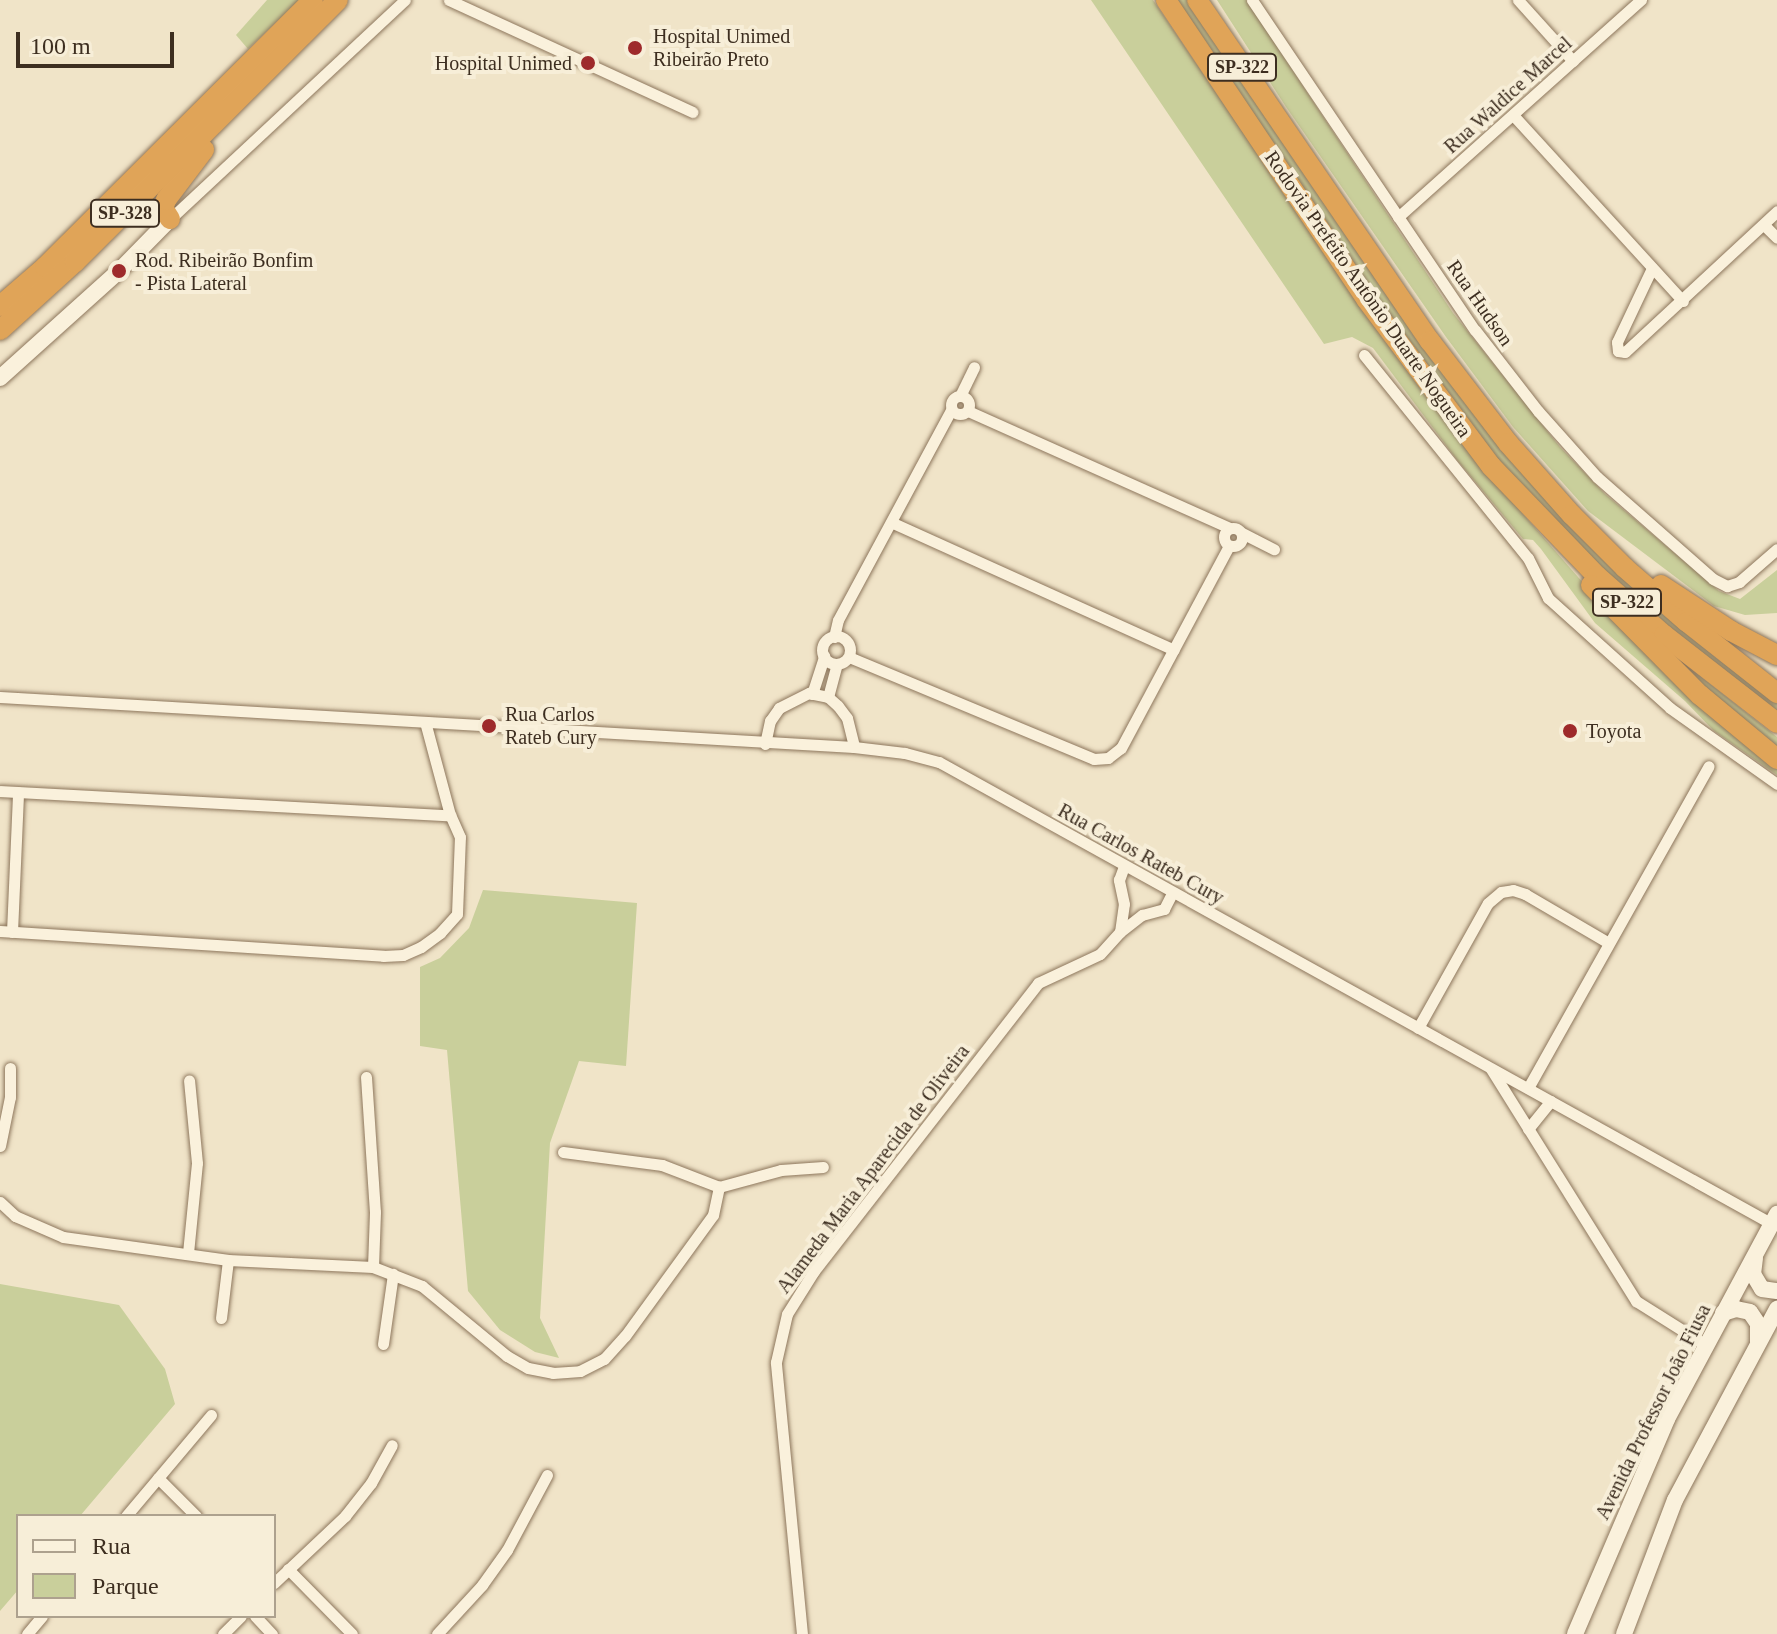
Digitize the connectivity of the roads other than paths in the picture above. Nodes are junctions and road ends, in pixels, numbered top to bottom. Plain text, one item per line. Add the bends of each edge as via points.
1 (313, 0) edge
2 (338, 0) edge
3 (405, 0) edge
4 (449, 0) edge
5 (1197, 0) edge
6 (1252, 0) edge
7 (1518, 0) edge
8 (1641, 0) edge
9 (1169, 5) edge
10 (1573, 61) junction
11 (247, 92) junction
12 (693, 112) dead end
13 (1513, 115) junction
14 (1777, 211) edge
15 (1398, 217) junction
16 (170, 219) junction
17 (1764, 225) junction
18 (1777, 238) edge
19 (1652, 268) junction
20 (1683, 301) junction
21 (0, 306) edge
22 (0, 330) edge
23 (1364, 355) dead end
24 (974, 367) dead end
25 (0, 378) edge
26 (960, 396) junction
27 (951, 410) junction
28 (968, 411) junction
29 (1491, 466) junction
30 (1572, 515) junction
31 (893, 523) junction
32 (1229, 528) junction
33 (1242, 533) junction
34 (1229, 546) junction
35 (1274, 549) dead end
36 (1777, 549) edge
37 (834, 637) junction
38 (1174, 650) junction
39 (1777, 655) edge
40 (824, 656) junction
41 (849, 657) junction
42 (837, 664) junction
43 (1777, 693) edge
44 (812, 694) junction
45 (0, 697) edge
46 (828, 697) junction
47 (425, 722) junction
48 (1777, 723) edge
49 (765, 744) junction
50 (854, 747) junction
51 (1777, 759) edge
52 (1709, 766) dead end
53 (1777, 784) edge
54 (0, 791) edge
55 (18, 792) junction
56 (450, 815) junction
57 (1124, 866) junction
58 (1172, 893) junction
59 (1124, 904) junction
60 (1142, 915) junction
61 (6, 931) edge
62 (1120, 932) junction
63 (1609, 943) junction
64 (1418, 1028) junction
65 (1490, 1067) junction
66 (10, 1068) dead end
67 (366, 1077) dead end
68 (189, 1080) dead end
69 (1528, 1088) junction
70 (1551, 1101) junction
71 (1528, 1129) junction
72 (0, 1146) edge
73 (563, 1152) dead end
74 (823, 1167) dead end
75 (719, 1187) junction
76 (0, 1202) edge
77 (1774, 1219) edge
78 (1756, 1252) junction
79 (188, 1253) junction
80 (228, 1260) junction
81 (373, 1267) junction
82 (393, 1274) junction
83 (1777, 1291) edge
84 (1777, 1309) edge
85 (1723, 1313) junction
86 (221, 1318) dead end
87 (383, 1344) dead end
88 (1758, 1344) junction
89 (1706, 1345) junction
90 (211, 1415) dead end
91 (392, 1445) dead end
92 (547, 1475) dead end
93 (158, 1478) junction
94 (128, 1514) edge
95 (194, 1514) edge
96 (288, 1569) junction
97 (276, 1581) edge
98 (40, 1618) edge
99 (239, 1618) edge
100 (257, 1618) edge
101 (27, 1634) edge
102 (223, 1634) edge
103 (272, 1634) edge
104 (352, 1634) edge
105 (437, 1634) edge
106 (802, 1634) edge
107 (1575, 1634) edge
108 (1624, 1634) edge

1 - 21 highway, SP-328
2 - 11 highway, SP-328
3 - 16 street
4 - 12 street
5 - 30 highway, Rodovia Prefeito Antônio Duarte Nogueira / SP-322 via 1469,395
6 - 15 street, Rua Hudson
7 - 10 street
8 - 10 street, Rua Waldice Marcel
9 - 29 highway, Rodovia Prefeito Antônio Duarte Nogueira / SP-322 via 1366,299
10 - 13 street, Rua Waldice Marcel
11 - 16 highway via 166,200 163,208
11 - 22 highway, SP-328
13 - 15 street, Rua Waldice Marcel
13 - 19 street
14 - 17 street
15 - 36 street, Rua Hudson via 1538,411 1597,477 1713,579 1727,586 1739,582
16 - 25 street
17 - 18 street
17 - 20 street
19 - 20 street
19 - 20 street via 1617,342 1618,351 1625,352
23 - 53 street via 1528,558 1548,598 1670,708
24 - 26 street
26 - 27 street via 952,401
26 - 28 street via 968,400
27 - 28 street via 959,415
27 - 31 street
28 - 32 street
29 - 48 highway, Rodovia Prefeito Antônio Duarte Nogueira / SP-322 via 1597,576
29 - 51 highway via 1626,624
30 - 39 highway via 1693,607
30 - 43 highway, Rodovia Prefeito Antônio Duarte Nogueira / SP-322 via 1687,622
31 - 37 street via 838,620
31 - 38 street
32 - 33 street
32 - 34 street via 1224,535
33 - 34 street via 1241,542
33 - 35 street
34 - 38 street
37 - 40 street via 825,644
37 - 41 street via 848,644
38 - 41 street via 1121,748 1108,758 1094,759
40 - 42 street
40 - 44 street
41 - 42 street
42 - 46 street
44 - 46 street
44 - 49 street via 779,708
45 - 47 street, Rua Carlos Rateb Cury
46 - 50 street via 847,718
47 - 49 street, Rua Carlos Rateb Cury
47 - 56 street
49 - 50 street, Rua Carlos Rateb Cury
50 - 57 street, Rua Carlos Rateb Cury via 939,762
52 - 63 street
54 - 55 street
55 - 56 street
55 - 61 street
56 - 61 street via 460,837 457,914 440,933 403,955
57 - 58 street, Rua Carlos Rateb Cury
57 - 59 street via 1119,880
58 - 60 street, Alameda Maria Aparecida de Oliveira via 1164,909
58 - 64 street, Rua Carlos Rateb Cury
59 - 60 street
59 - 62 street
60 - 62 street, Alameda Maria Aparecida de Oliveira
62 - 106 street, Alameda Maria Aparecida de Oliveira via 1100,954 1038,983 814,1271 787,1314 776,1362
63 - 64 street via 1525,894 1501,892 1488,903
63 - 69 street
64 - 65 street, Rua Carlos Rateb Cury
65 - 69 street, Rua Carlos Rateb Cury
65 - 71 street
66 - 72 street
67 - 81 street via 375,1212
68 - 79 street via 197,1163
69 - 70 street, Rua Carlos Rateb Cury
70 - 71 street
70 - 77 street, Rua Carlos Rateb Cury
71 - 89 street via 1636,1301
73 - 75 street via 662,1165
74 - 75 street via 781,1170
75 - 82 street via 713,1215 685,1258 604,1359 580,1371 528,1368 422,1286
76 - 79 street via 15,1216 63,1237
77 - 78 street, Avenida Professor João Fiusa
78 - 83 street via 1753,1274 1762,1289
78 - 85 street, Avenida Professor João Fiusa
79 - 80 street
80 - 81 street
80 - 86 street
81 - 82 street
82 - 87 street
84 - 88 street
85 - 88 street via 1750,1312 1758,1324
85 - 89 street, Avenida Professor João Fiusa
88 - 108 street via 1675,1500
89 - 107 street, Avenida Professor João Fiusa via 1667,1419
90 - 93 street
91 - 96 street via 345,1516
92 - 105 street via 507,1550
93 - 94 street
93 - 95 street
96 - 97 street
96 - 104 street
98 - 101 street
99 - 102 street
100 - 103 street

